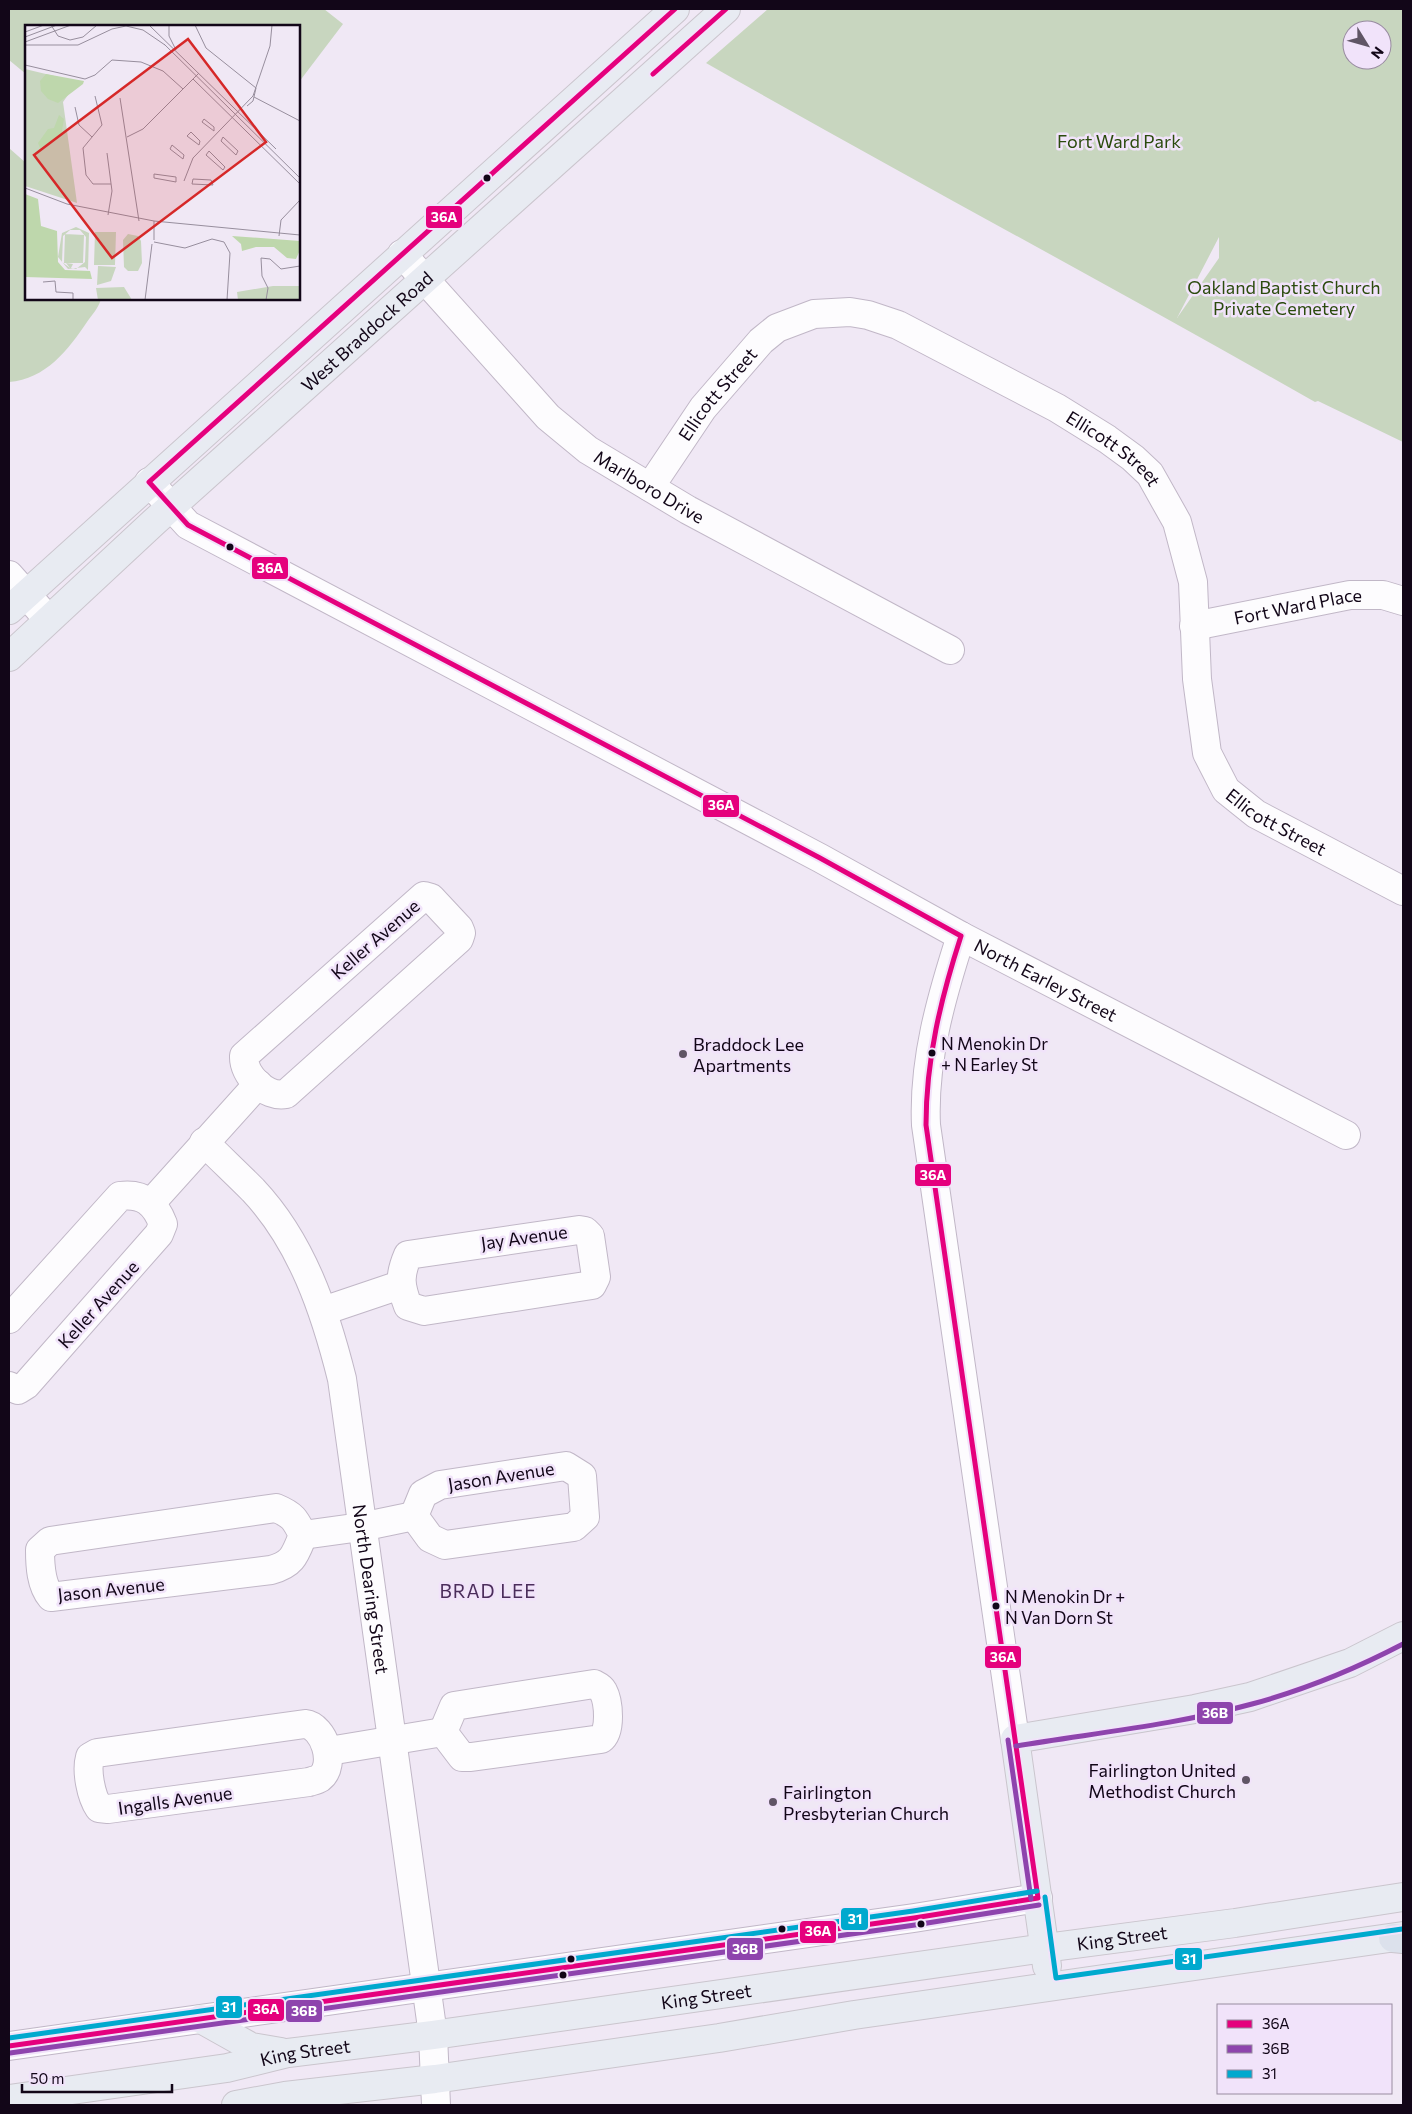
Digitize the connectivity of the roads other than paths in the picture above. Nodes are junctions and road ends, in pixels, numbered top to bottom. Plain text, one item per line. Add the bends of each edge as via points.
1 (675, 9) edge
2 (726, 9) edge
3 (402, 254) junction
4 (425, 280) junction
5 (149, 482) junction
6 (650, 487) junction
7 (171, 507) junction
8 (14, 593) edge
9 (1403, 601) edge
10 (48, 619) junction
11 (1194, 626) junction
12 (950, 650) dead end
13 (9, 657) edge
14 (1403, 892) edge
15 (961, 936) junction
16 (258, 1084) junction
17 (1346, 1135) dead end
18 (204, 1142) junction
19 (151, 1203) junction
20 (400, 1285) junction
21 (322, 1311) junction
22 (9, 1319) edge
23 (9, 1386) edge
24 (414, 1516) junction
25 (361, 1527) junction
26 (303, 1535) junction
27 (1403, 1636) edge
28 (443, 1732) junction
29 (1015, 1739) junction
30 (393, 1740) junction
31 (329, 1751) junction
32 (1403, 1897) edge
33 (1038, 1898) junction
34 (1400, 1938) edge
35 (1045, 1948) junction
36 (425, 1986) junction
37 (1050, 1987) junction
38 (201, 2019) junction
39 (433, 2035) junction
40 (9, 2046) edge
41 (288, 2053) junction
42 (436, 2092) edge
43 (9, 2100) edge
44 (236, 2105) edge

1 - 3 main road, West Braddock Road
2 - 4 main road, West Braddock Road
3 - 4 street, Marlboro Drive
3 - 5 main road, West Braddock Road
4 - 6 street, Marlboro Drive via 548,417 588,450
4 - 7 main road, West Braddock Road
5 - 7 street, North Earley Street
5 - 8 main road, West Braddock Road
6 - 11 street, Ellicott Street via 703,408 761,340 777,328 814,314 868,314 898,325 1058,408 1107,439 1150,474 1177,522 1193,582
6 - 12 street, Marlboro Drive via 712,524
7 - 10 main road, West Braddock Road
7 - 15 street, North Earley Street via 188,525 820,858
8 - 10 street
9 - 11 street, Fort Ward Place via 1383,595 1350,595
10 - 13 main road, West Braddock Road
11 - 14 street, Ellicott Street via 1207,753 1226,790 1256,814
15 - 17 street, North Earley Street
15 - 29 street via 928,1060 924,1101
16 - 16 street, Keller Avenue via 277,1094 286,1094 459,939 459,928 431,898 424,896 418,899 244,1056 246,1070
16 - 18 street
18 - 19 street
18 - 21 street, North Dearing Street via 254,1191 276,1219 301,1260
19 - 22 street via 132,1194 120,1196
19 - 23 street, Keller Avenue via 163,1224 160,1234 26,1385 18,1390
20 - 20 street, Jay Avenue via 408,1306 424,1311 592,1285 596,1277 590,1236 579,1230 408,1255
20 - 21 street
21 - 25 street, North Dearing Street via 342,1379
24 - 24 street, Jason Avenue via 430,1538 445,1545 574,1527 585,1517 582,1476 566,1466 440,1485 423,1494
24 - 25 street
25 - 26 street
25 - 30 street, North Dearing Street
26 - 26 street, Jason Avenue via 294,1518 276,1508 50,1541 40,1550 40,1561 50,1597 271,1570 284,1566 294,1557
27 - 29 main road via 1350,1662 1250,1698
28 - 28 street via 462,1757 471,1757 601,1739 609,1728 604,1692 594,1684 454,1706
28 - 30 street
29 - 33 main road
30 - 31 street
30 - 36 street, North Dearing Street
31 - 31 street, Ingalls Avenue via 318,1731 305,1724 97,1753 90,1757 88,1764 94,1801 99,1808 108,1809 309,1782 320,1778 325,1771
32 - 35 main road, King Street via 1235,1924
33 - 35 main road
33 - 36 street
34 - 37 main road
35 - 37 main road
35 - 39 main road, King Street
36 - 38 street
36 - 39 street, North Dearing Street
37 - 42 main road
38 - 40 street
38 - 41 main road via 251,2047
39 - 41 main road, King Street
39 - 42 street, North Dearing Street
41 - 43 main road, King Street via 227,2068
42 - 44 main road via 285,2096

